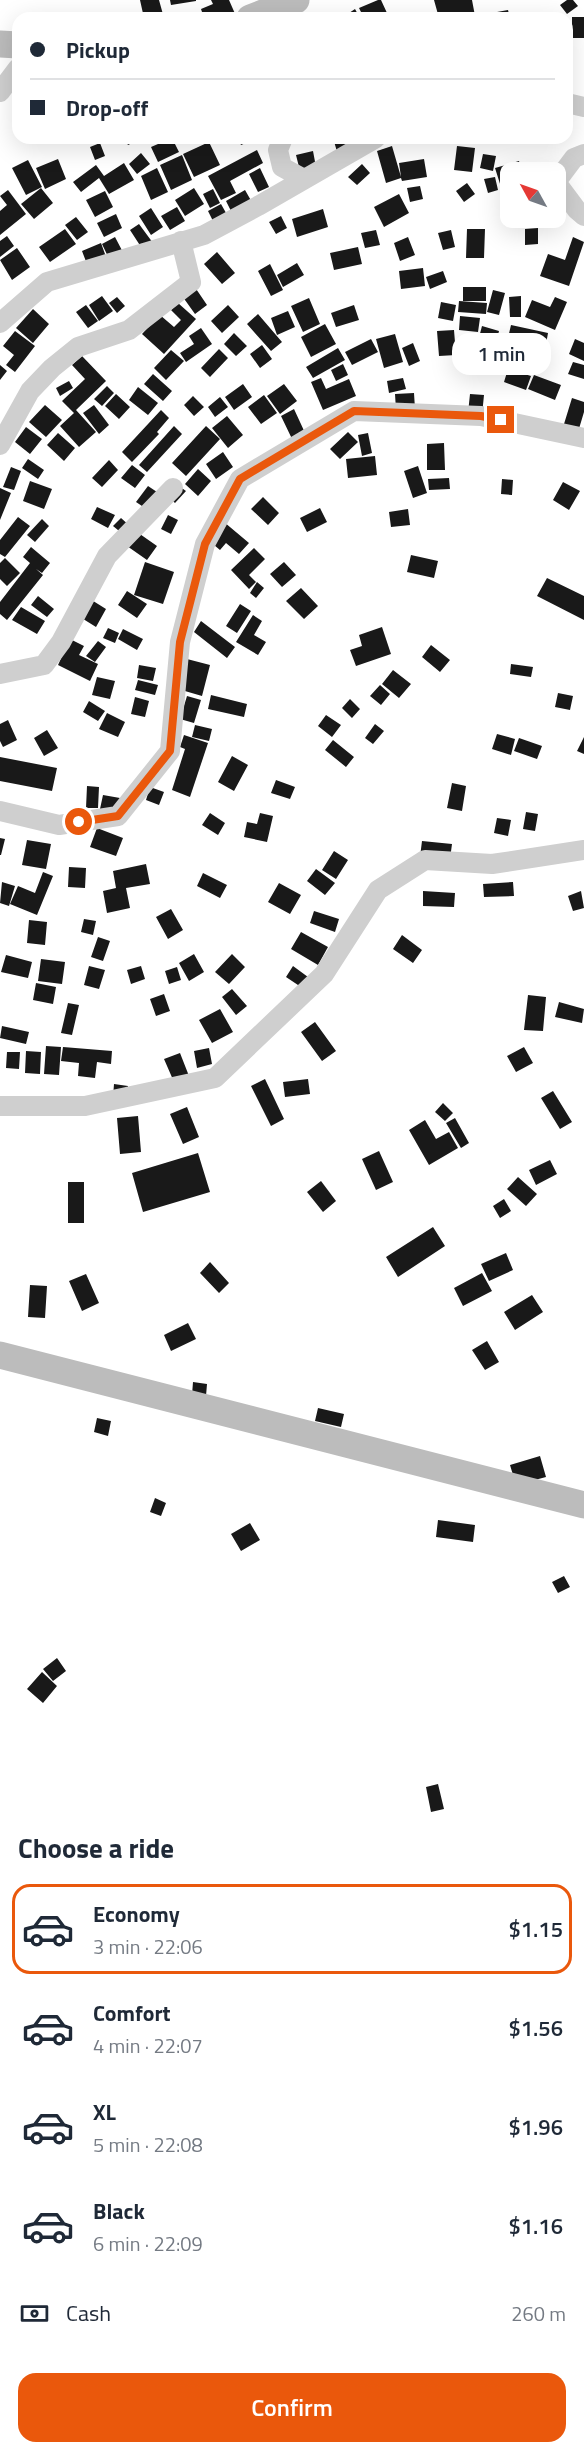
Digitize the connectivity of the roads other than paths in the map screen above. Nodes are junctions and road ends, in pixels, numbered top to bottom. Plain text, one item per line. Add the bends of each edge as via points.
1 (296, 0) edge
2 (267, 12) edge
3 (12, 76) edge
4 (0, 92) edge
5 (280, 144) edge
6 (365, 144) edge
7 (584, 154) edge
8 (304, 178) junction
9 (584, 216) edge
10 (181, 242) junction
11 (0, 323) edge
12 (584, 438) edge
13 (0, 445) edge
14 (173, 488) dead end
15 (0, 674) edge
16 (0, 811) edge
17 (584, 850) edge
18 (0, 1106) edge
19 (0, 1355) edge
20 (584, 1505) edge

1 - 2 street
3 - 4 street
5 - 8 street via 282,167
6 - 8 street
7 - 9 street via 574,158 556,182
8 - 10 street via 204,235
10 - 11 street via 47,282
10 - 13 street via 191,282 129,330 78,347 51,368 30,391
12 - 16 street via 481,416 354,411 240,479 205,544 180,642 170,751 118,816 59,825
14 - 15 street via 107,556 61,642 44,665
17 - 18 street via 492,864 425,860 378,890 324,974 215,1078 85,1106
19 - 20 street

